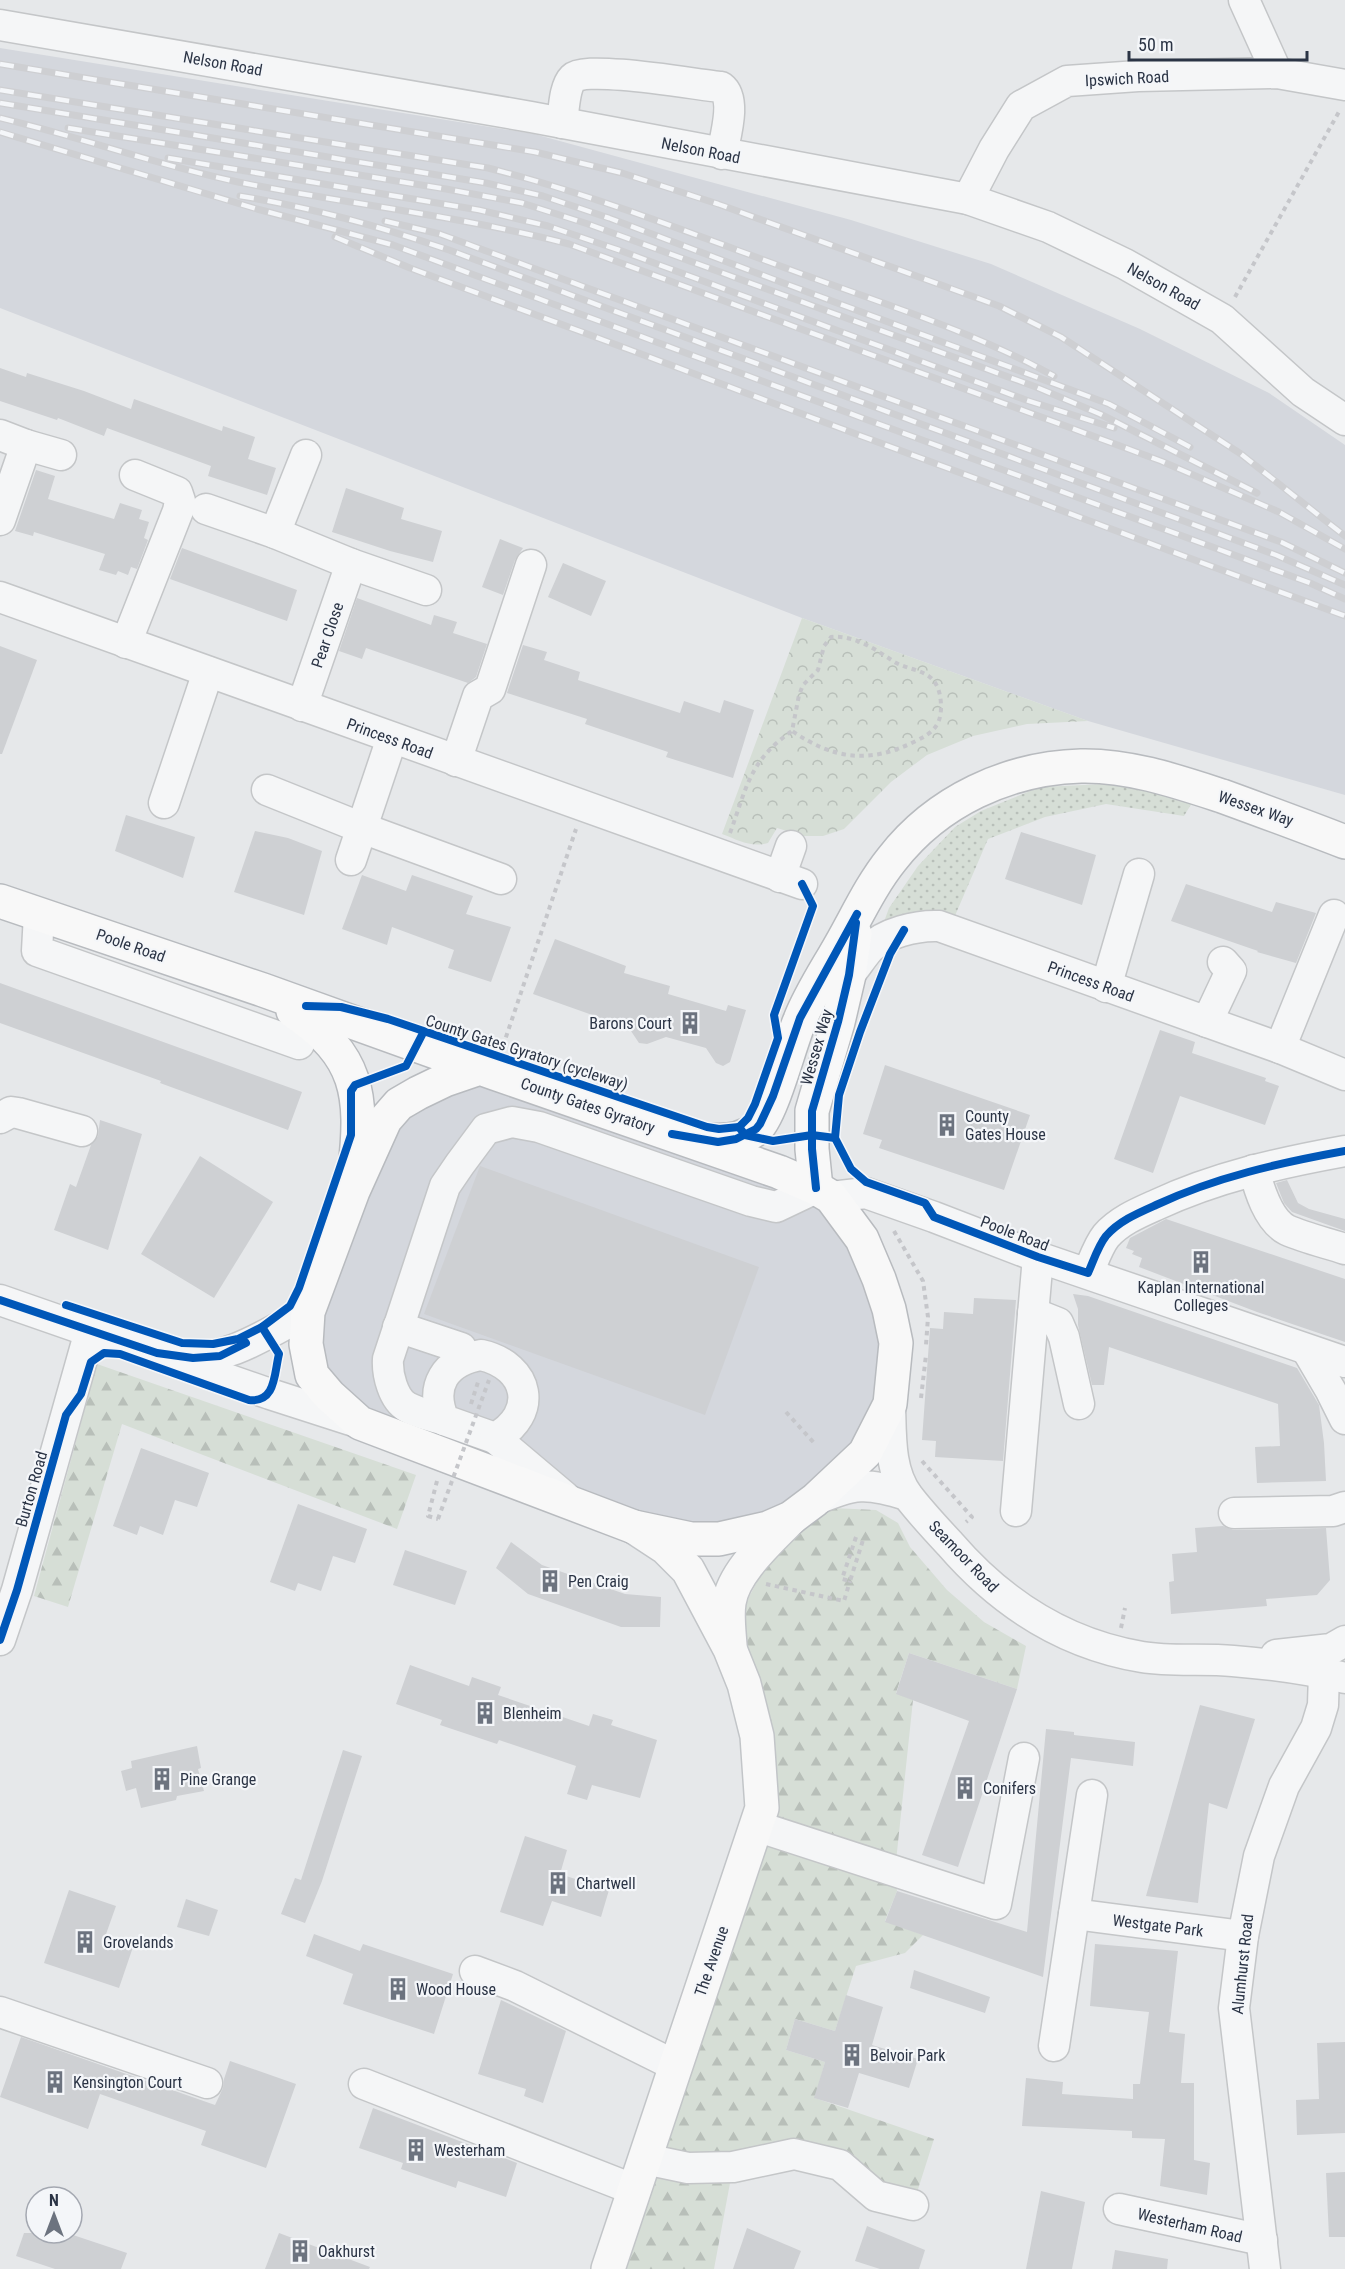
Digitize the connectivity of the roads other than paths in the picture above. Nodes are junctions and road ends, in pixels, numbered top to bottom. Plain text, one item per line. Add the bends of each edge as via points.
1 (1, 0) edge
2 (1244, 0) edge
3 (8, 26) edge
4 (1277, 73) junction
5 (1345, 85) edge
6 (562, 123) junction
7 (722, 154) junction
8 (968, 199) junction
9 (1345, 420) edge
10 (13, 440) edge
11 (61, 455) dead end
12 (306, 455) dead end
13 (135, 475) dead end
14 (206, 509) dead end
15 (0, 520) edge
16 (275, 533) junction
17 (351, 564) junction
18 (531, 566) dead end
19 (426, 591) dead end
20 (0, 597) edge
21 (126, 643) junction
22 (208, 672) junction
23 (302, 706) junction
24 (392, 738) junction
25 (456, 761) junction
26 (267, 790) dead end
27 (164, 803) dead end
28 (362, 828) junction
29 (1345, 842) edge
30 (791, 846) dead end
31 (351, 860) dead end
32 (1139, 874) dead end
33 (501, 879) dead end
34 (0, 901) edge
35 (39, 914) junction
36 (857, 914) junction
37 (1335, 915) dead end
38 (1223, 962) dead end
39 (188, 964) junction
40 (849, 975) junction
41 (1106, 987) junction
42 (262, 990) junction
43 (175, 1001) junction
44 (1207, 1022) junction
45 (298, 1044) dead end
46 (1280, 1048) junction
47 (487, 1070) junction
48 (1345, 1075) edge
49 (0, 1118) edge
50 (81, 1131) dead end
51 (672, 1134) junction
52 (1345, 1151) edge
53 (1254, 1170) junction
54 (353, 1191) junction
55 (823, 1192) junction
56 (1345, 1249) edge
57 (1038, 1257) junction
58 (1088, 1273) junction
59 (0, 1300) edge
60 (308, 1312) junction
61 (1033, 1313) junction
62 (398, 1328) junction
63 (90, 1331) junction
64 (461, 1348) dead end
65 (1307, 1350) junction
66 (157, 1353) junction
67 (1345, 1362) edge
68 (890, 1404) junction
69 (1079, 1404) dead end
70 (1345, 1419) edge
71 (360, 1423) junction
72 (454, 1424) junction
73 (495, 1438) junction
74 (907, 1495) junction
75 (572, 1503) junction
76 (1345, 1507) edge
77 (803, 1509) junction
78 (1016, 1511) dead end
79 (1234, 1514) dead end
80 (634, 1527) junction
81 (0, 1640) edge
82 (1345, 1641) edge
83 (730, 1649) junction
84 (1232, 1660) junction
85 (1335, 1676) edge
86 (1024, 1758) dead end
87 (1092, 1795) dead end
88 (756, 1826) junction
89 (1074, 1914) junction
90 (1243, 1936) junction
91 (475, 1971) dead end
92 (0, 2012) edge
93 (1054, 2046) dead end
94 (676, 2066) junction
95 (207, 2083) dead end
96 (364, 2084) dead end
97 (645, 2159) junction
98 (635, 2190) junction
99 (913, 2205) dead end
100 (1119, 2209) dead end
101 (1263, 2255) edge
102 (608, 2269) edge

1 - 3 street
2 - 4 street
3 - 6 street, Nelson Road
4 - 5 street, Ipswich Road
4 - 8 street, Ipswich Road via 1067,81 1021,106
6 - 7 street, Nelson Road
6 - 7 street via 568,87 578,74 721,87 729,100
7 - 8 street, Nelson Road
8 - 9 street, Nelson Road via 1058,232 1125,264 1222,319 1303,392
10 - 11 street
10 - 15 street
12 - 16 street
13 - 21 street via 177,492 180,501
14 - 16 street
16 - 17 street
17 - 19 street
17 - 23 street, Pear Close
18 - 25 street via 490,689 478,696
20 - 21 street, Princess Road
21 - 22 street, Princess Road
22 - 23 street, Princess Road
22 - 27 street
23 - 24 street, Princess Road
24 - 25 street, Princess Road
24 - 28 street
25 - 30 street, Princess Road via 791,881
26 - 28 street
28 - 31 street
28 - 33 street
29 - 36 main road, Wessex Way via 1278,815 1145,773 1080,766 1047,770 980,789 934,817 892,858
32 - 41 street
34 - 35 main road, Poole Road
35 - 39 main road, Poole Road
35 - 43 street via 37,951
36 - 40 main road, Wessex Way
36 - 51 main road, Wessex Way via 800,1018 766,1113 756,1130 718,1142
37 - 46 street
38 - 44 street via 1231,971
39 - 42 main road, Poole Road
39 - 43 street
40 - 41 street, Princess Road via 870,947 924,925 939,926
40 - 55 main road, Wessex Way via 812,1111 812,1149
41 - 44 street, Princess Road
42 - 47 main road, Poole Road
42 - 54 main road, Poole Road via 318,1028 340,1055 355,1085 358,1140
43 - 45 street
44 - 46 street, Princess Road
46 - 48 street, Princess Road
47 - 51 main road, County Gates Gyratory
47 - 54 main road via 445,1080 399,1104 385,1120
49 - 50 street via 18,1113
51 - 55 main road, County Gates Gyratory
52 - 53 street
53 - 56 street via 1259,1190 1281,1225
53 - 58 street via 1188,1190 1126,1218 1105,1237
54 - 60 main road
55 - 57 street, Poole Road via 866,1193
55 - 62 street, Poole Road via 776,1207 751,1202 539,1127 512,1122 486,1130 445,1186
55 - 68 main road via 862,1239 889,1309 896,1343
57 - 58 street, Poole Road
57 - 61 street
58 - 65 street, Poole Road
59 - 63 street
60 - 66 street via 220,1356 193,1358
60 - 71 main road via 306,1344 312,1375
61 - 69 street via 1058,1323
61 - 78 street
62 - 64 street
62 - 72 street, Poole Road via 388,1367 394,1389 405,1407
63 - 66 street
63 - 81 street, Burton Road
65 - 67 street, Poole Road
65 - 70 street
66 - 71 street
68 - 74 street, Seamoor Road via 892,1452
68 - 77 main road via 865,1453
71 - 75 main road
72 - 73 street
72 - 73 street via 439,1408 440,1383 446,1372 467,1357 496,1358 518,1377 523,1406 518,1420
73 - 75 street
74 - 77 street via 868,1486 845,1487
74 - 84 street, Seamoor Road via 969,1566 1040,1622 1089,1644 1143,1658
75 - 80 main road
76 - 79 street via 1333,1511
77 - 80 main road via 768,1528 719,1539 691,1539
77 - 83 main road, The Avenue via 742,1571 734,1585 729,1603
80 - 83 main road, The Avenue via 666,1548 688,1569
82 - 84 street, Seamoor Road via 1331,1649
83 - 88 main road, The Avenue via 757,1736 762,1808
84 - 85 street, Seamoor Road
85 - 90 street, Alumhurst Road via 1316,1728 1284,1786 1269,1826
86 - 88 street via 996,1904
87 - 89 street
88 - 94 main road, The Avenue
89 - 90 street, Westgate Park
89 - 93 street
90 - 101 street, Alumhurst Road via 1234,2008
91 - 94 street via 515,1986
92 - 95 street
94 - 97 main road, The Avenue
96 - 98 street
97 - 98 main road, The Avenue
97 - 99 street via 688,2168 734,2167 794,2154 840,2165 876,2196
98 - 102 main road, The Avenue
100 - 101 street, Westerham Road

